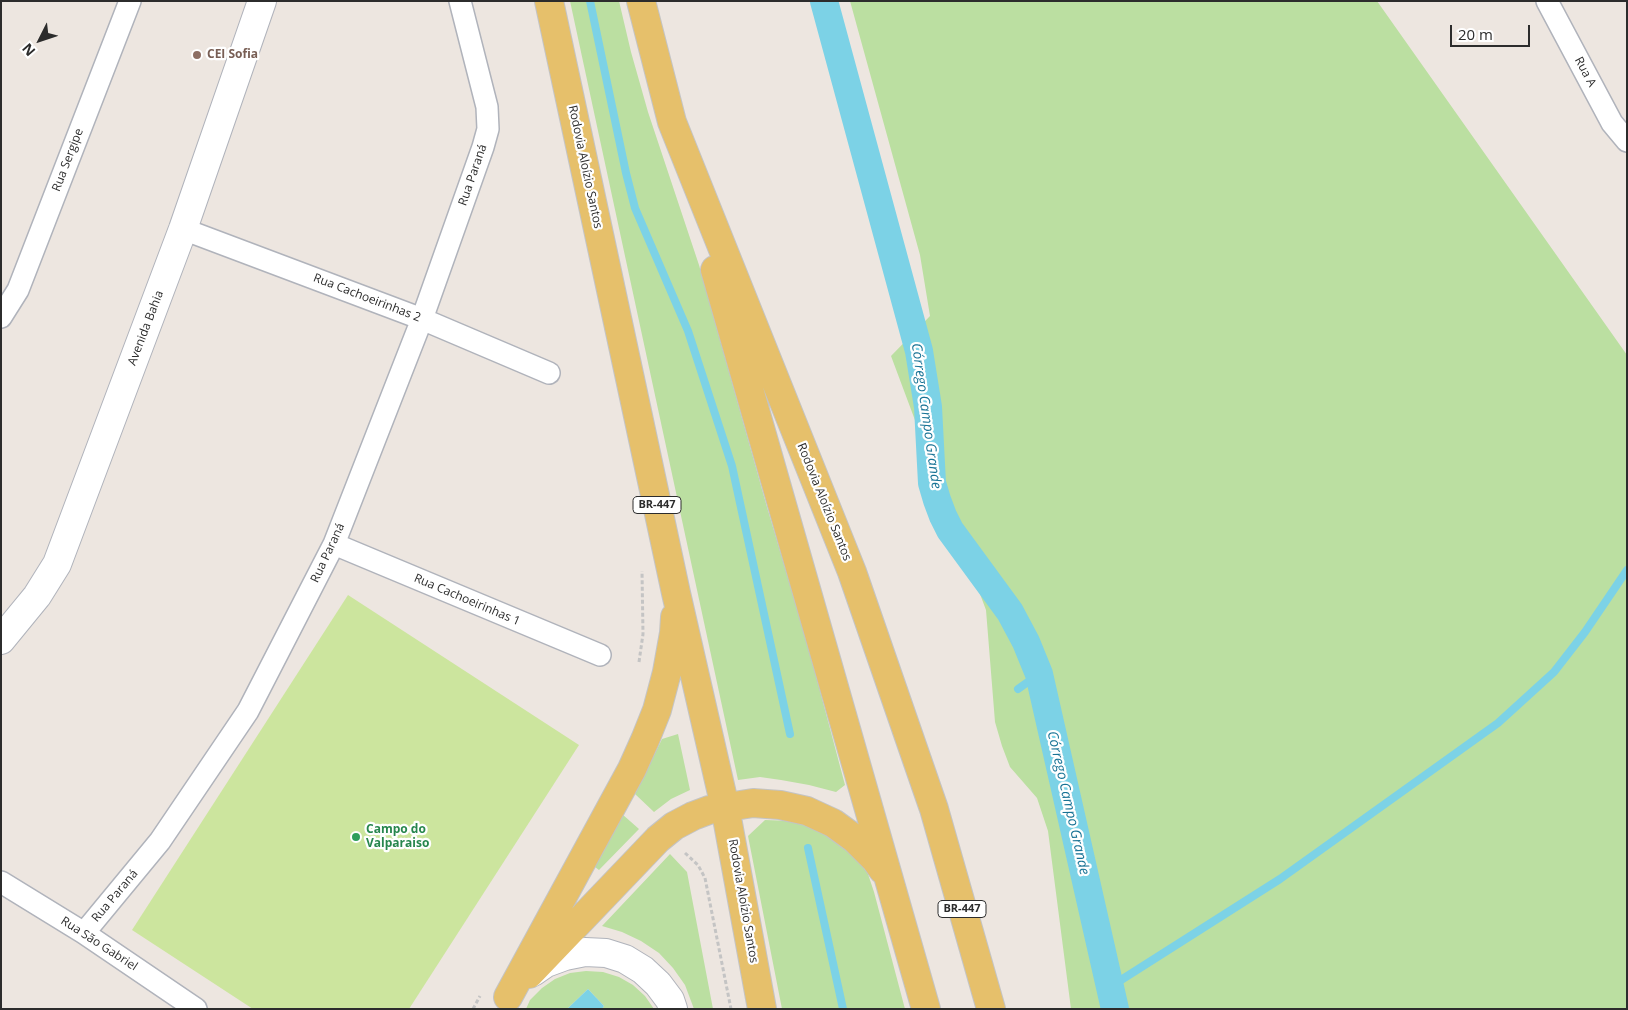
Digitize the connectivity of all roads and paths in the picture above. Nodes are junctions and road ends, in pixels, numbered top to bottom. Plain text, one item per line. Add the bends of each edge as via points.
1 (130, 1) edge
2 (262, 1) edge
3 (460, 1) edge
4 (549, 1) edge
5 (641, 1) edge
6 (1547, 1) edge
7 (672, 122) junction
8 (1627, 141) edge
9 (183, 229) junction
10 (1, 317) edge
11 (422, 319) junction
12 (550, 373) dead end
13 (334, 544) junction
14 (642, 570) dead end
15 (676, 593) junction
16 (1, 640) edge
17 (600, 656) dead end
18 (638, 666) dead end
19 (725, 807) junction
20 (664, 834) junction
21 (1, 882) edge
22 (890, 882) junction
23 (84, 933) junction
24 (529, 974) junction
25 (505, 1005) edge
26 (196, 1009) edge
27 (673, 1009) edge
28 (731, 1009) edge
29 (762, 1009) edge
30 (926, 1009) edge
31 (991, 1009) edge

1 - 10 street, Rua Sergipe via 18,290
2 - 9 street, Avenida Bahia
3 - 11 street, Rua Paraná via 487,107 488,129
4 - 15 main road, Rodovia Aloízio Santos / BR-447
5 - 7 main road, Rodovia Aloízio Santos / BR-447
6 - 8 street, Rua A via 1612,123
7 - 22 main road
7 - 31 main road, Rodovia Aloízio Santos / BR-447 via 852,572 934,809
9 - 11 street, Rua Cachoeirinhas 2
9 - 16 street, Avenida Bahia via 57,564 38,596
11 - 12 street, Rua Cachoeirinhas 2
11 - 13 street, Rua Paraná
13 - 17 street, Rua Cachoeirinhas 1
13 - 23 street, Rua Paraná via 248,711 160,841
14 - 18 path via 642,634
15 - 19 main road, Rodovia Aloízio Santos / BR-447
15 - 25 main road via 674,633 667,672 646,740
19 - 20 main road via 693,816
19 - 22 main road via 753,803 807,811 855,839 875,859
19 - 29 main road, Rodovia Aloízio Santos / BR-447
20 - 24 main road
20 - 28 path via 698,865 705,878
21 - 23 street, Rua São Gabriel
22 - 30 main road
23 - 26 street, Rua São Gabriel
24 - 25 street
24 - 27 street via 565,956 586,952 606,954 643,970 658,984

